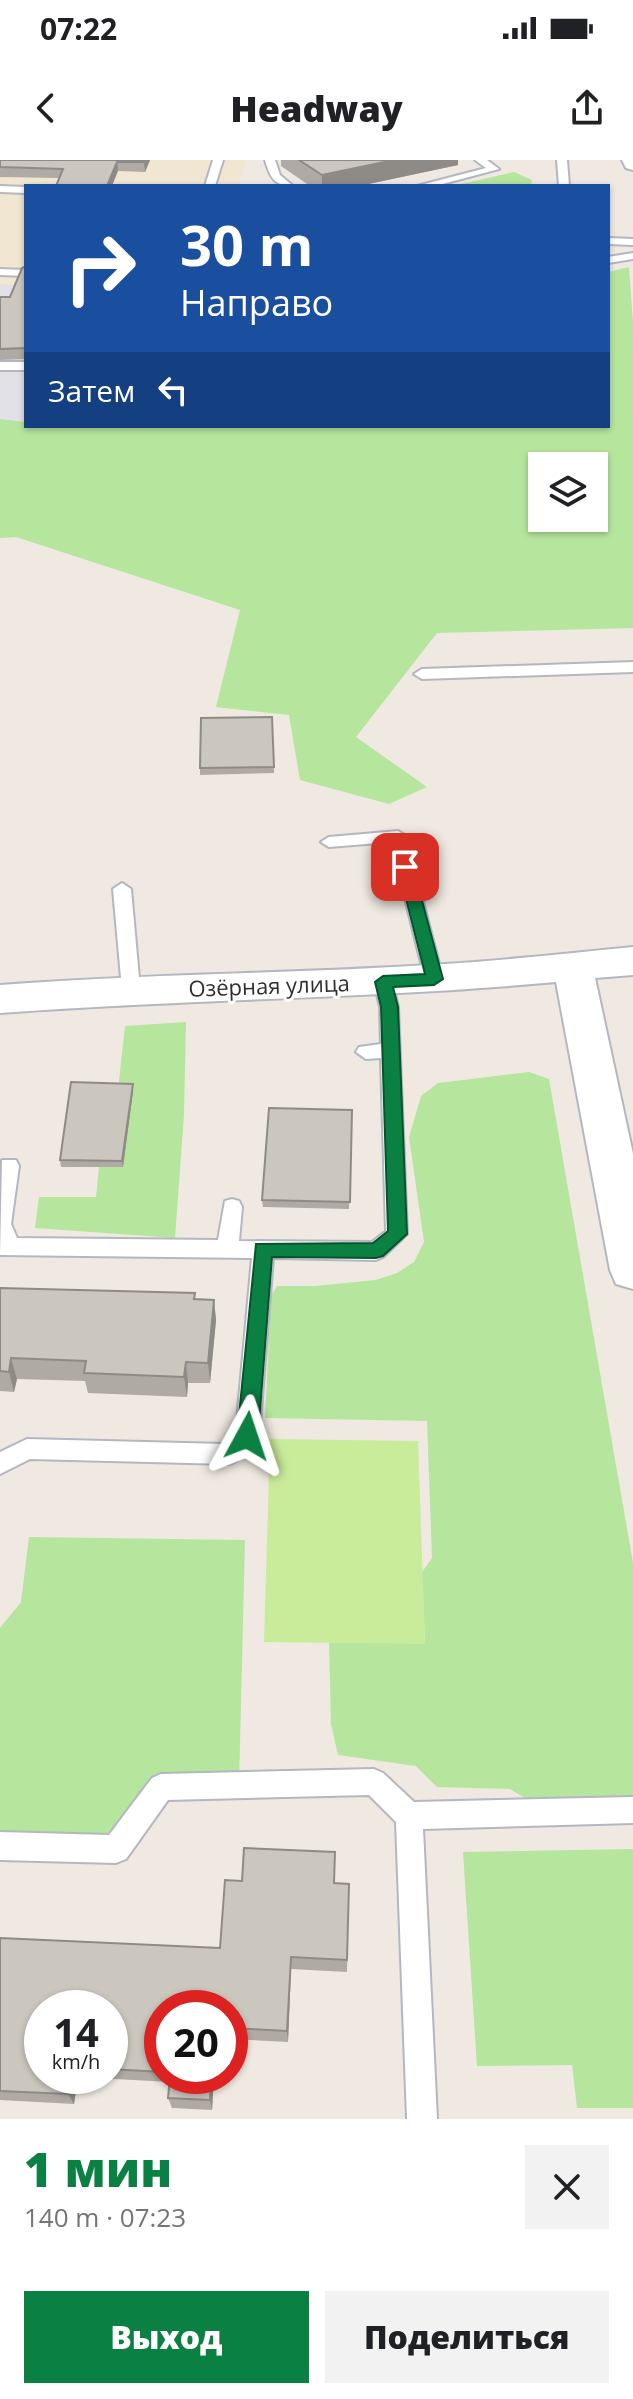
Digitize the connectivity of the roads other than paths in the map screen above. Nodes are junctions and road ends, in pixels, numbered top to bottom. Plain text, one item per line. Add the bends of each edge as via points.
1 (218, 160) edge
2 (270, 160) edge
3 (480, 160) edge
4 (562, 160) edge
5 (211, 184) edge
6 (285, 184) edge
7 (430, 184) edge
8 (564, 184) edge
9 (0, 189) edge
10 (24, 190) edge
11 (610, 241) edge
12 (633, 242) edge
13 (633, 256) edge
14 (610, 260) edge
15 (0, 272) edge
16 (24, 273) edge
17 (0, 366) edge
18 (24, 366) edge
19 (633, 667) edge
20 (422, 674) dead end
21 (329, 842) dead end
22 (122, 889) dead end
23 (633, 961) edge
24 (570, 964) junction
25 (434, 979) junction
26 (383, 982) junction
27 (131, 989) junction
28 (0, 999) edge
29 (391, 1051) junction
30 (366, 1052) dead end
31 (9, 1166) dead end
32 (232, 1207) dead end
33 (5, 1246) edge
34 (228, 1249) junction
35 (263, 1249) junction
36 (633, 1270) edge
37 (0, 1464) edge
38 (633, 1810) edge
39 (409, 1816) junction
40 (0, 1846) edge
41 (422, 2119) edge

1 - 5 lane
2 - 6 lane via 275,176
3 - 7 lane via 494,169
4 - 8 lane
9 - 10 lane
11 - 12 lane
13 - 14 lane
15 - 16 lane
17 - 18 lane
19 - 20 lane
21 - 25 lane via 398,836
22 - 27 lane
23 - 24 street, Озёрная улица
24 - 25 street, Озёрная улица
24 - 36 street via 580,992
25 - 26 street, Озёрная улица
26 - 27 street, Озёрная улица
26 - 29 lane
27 - 28 street, Озёрная улица
29 - 30 lane
29 - 35 lane via 397,1234 376,1251
31 - 33 lane via 1,1224
32 - 34 lane
33 - 34 lane
34 - 35 lane
35 - 37 lane via 247,1436 229,1454 27,1449
38 - 39 lane
39 - 40 lane via 374,1782 161,1787 116,1849
39 - 41 lane

